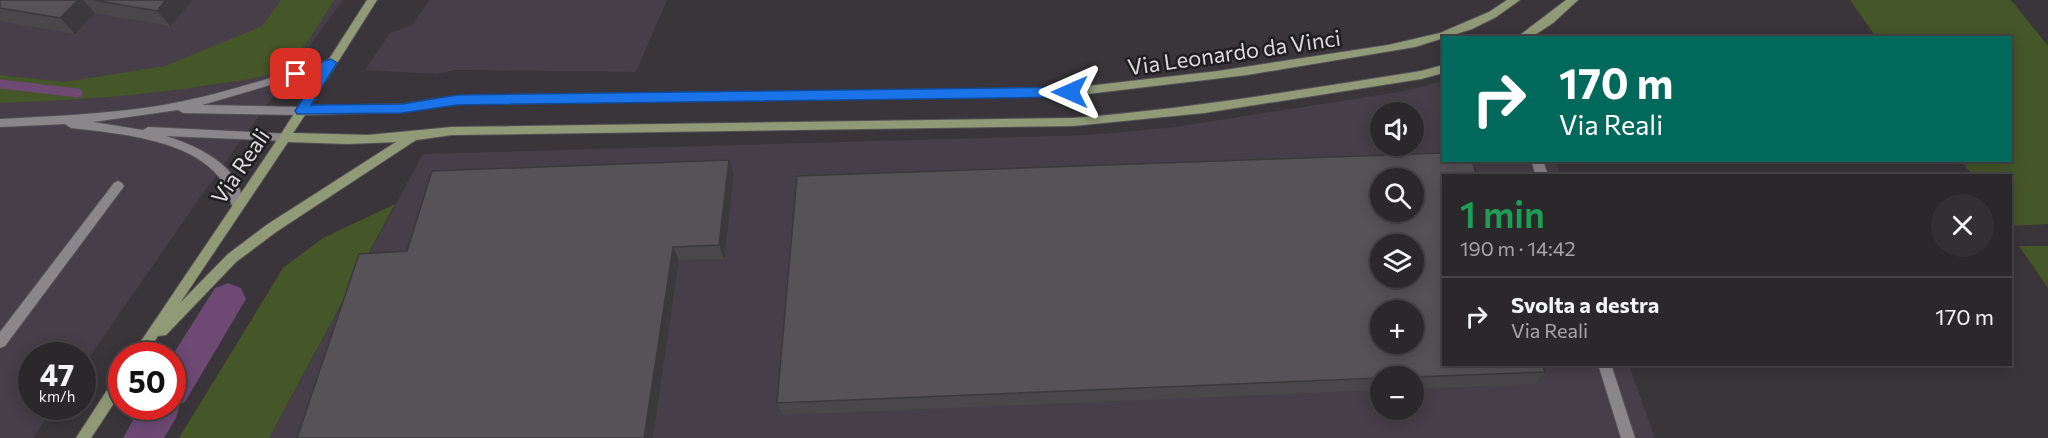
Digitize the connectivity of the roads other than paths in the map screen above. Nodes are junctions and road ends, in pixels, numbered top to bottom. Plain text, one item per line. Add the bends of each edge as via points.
1 (372, 0) edge
2 (1515, 0) edge
3 (1573, 0) edge
4 (1524, 36) edge
5 (331, 63) junction
6 (1442, 69) edge
7 (164, 109) junction
8 (302, 111) junction
9 (49, 122) junction
10 (0, 123) edge
11 (120, 130) junction
12 (412, 136) junction
13 (285, 138) junction
14 (118, 186) dead end
15 (238, 207) junction
16 (0, 342) edge
17 (146, 342) edge
18 (150, 342) edge
19 (1605, 366) edge
20 (108, 400) edge
21 (83, 438) edge
22 (1628, 438) edge

1 - 5 main road, Via Reali
2 - 8 main road, Via Leonardo da Vinci via 1465,27 1402,46 1136,87 1070,92 457,100 402,108
3 - 4 main road
5 - 7 street
5 - 8 main road, Via Reali
6 - 12 main road via 1214,108 1072,123 464,131
7 - 8 street
7 - 9 street
8 - 13 main road, Via Reali
9 - 10 street
9 - 11 street
11 - 13 street
11 - 15 street via 169,142 215,164 234,189
12 - 13 main road via 319,141
12 - 18 main road via 232,258
13 - 15 main road, Via Reali
14 - 16 street
15 - 17 main road, Via Reali
19 - 22 street
20 - 21 main road

